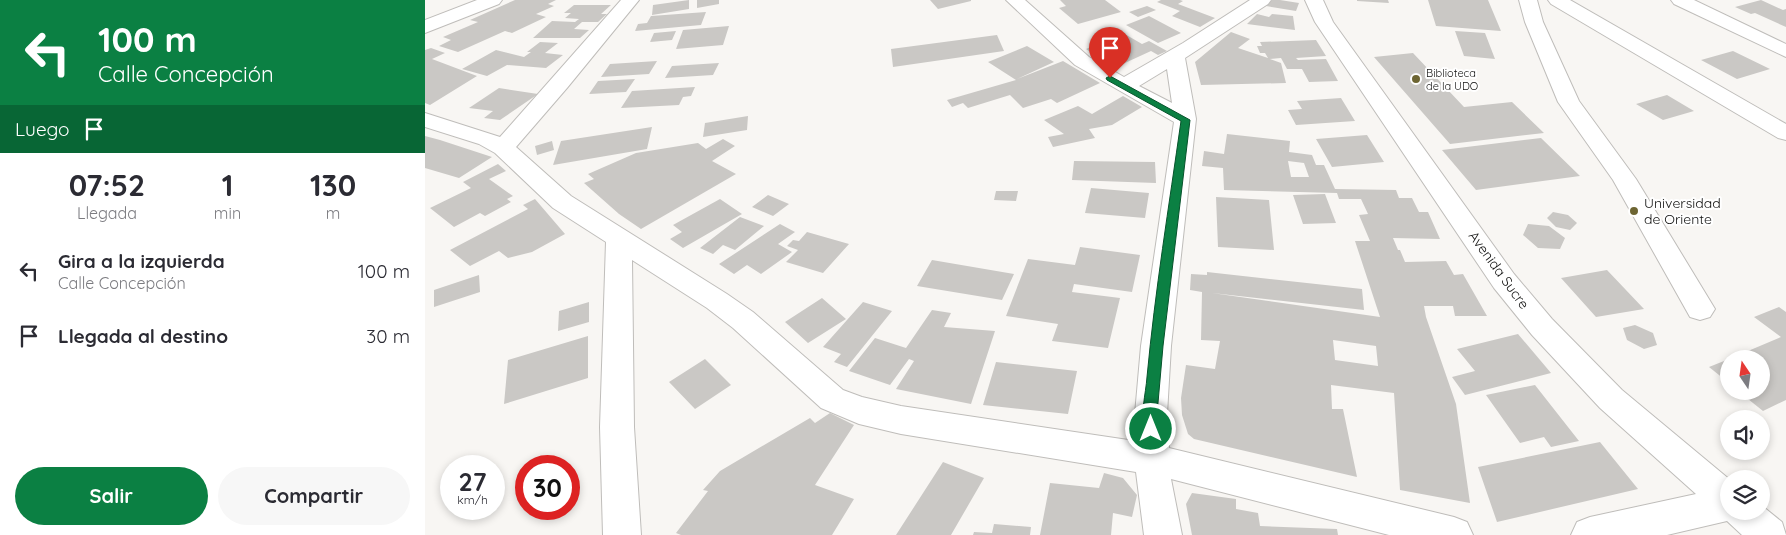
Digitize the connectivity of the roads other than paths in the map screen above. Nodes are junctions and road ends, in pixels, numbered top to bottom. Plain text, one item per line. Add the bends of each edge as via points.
1 (493, 0) edge
2 (630, 0) edge
3 (1015, 0) edge
4 (1262, 0) edge
5 (1314, 0) edge
6 (1528, 0) edge
7 (1557, 0) edge
8 (1679, 0) edge
9 (425, 27) edge
10 (1786, 50) edge
11 (1175, 56) junction
12 (1124, 86) junction
13 (425, 120) edge
14 (1185, 120) junction
15 (1786, 133) edge
16 (503, 148) junction
17 (619, 238) junction
18 (1700, 308) dead end
19 (1153, 459) junction
20 (1720, 495) edge
21 (1720, 505) edge
22 (1752, 520) edge
23 (622, 535) edge
24 (1163, 535) edge
25 (1454, 535) edge
26 (1590, 535) edge
27 (1769, 535) edge

1 - 9 street
2 - 16 street
3 - 12 street via 1082,61
4 - 11 street
5 - 20 street, Avenida Sucre via 1324,22 1403,137 1504,281 1542,328 1611,398
6 - 18 street via 1534,22 1569,102 1623,179
7 - 15 street
8 - 10 street
11 - 12 street
11 - 14 street
12 - 14 street
13 - 16 street via 487,139
14 - 19 street via 1156,346 1151,414
16 - 17 street via 562,202
17 - 19 street via 743,320 833,399 859,410 901,420
17 - 23 street via 617,427
19 - 24 street
19 - 25 street
21 - 26 street
22 - 27 street

